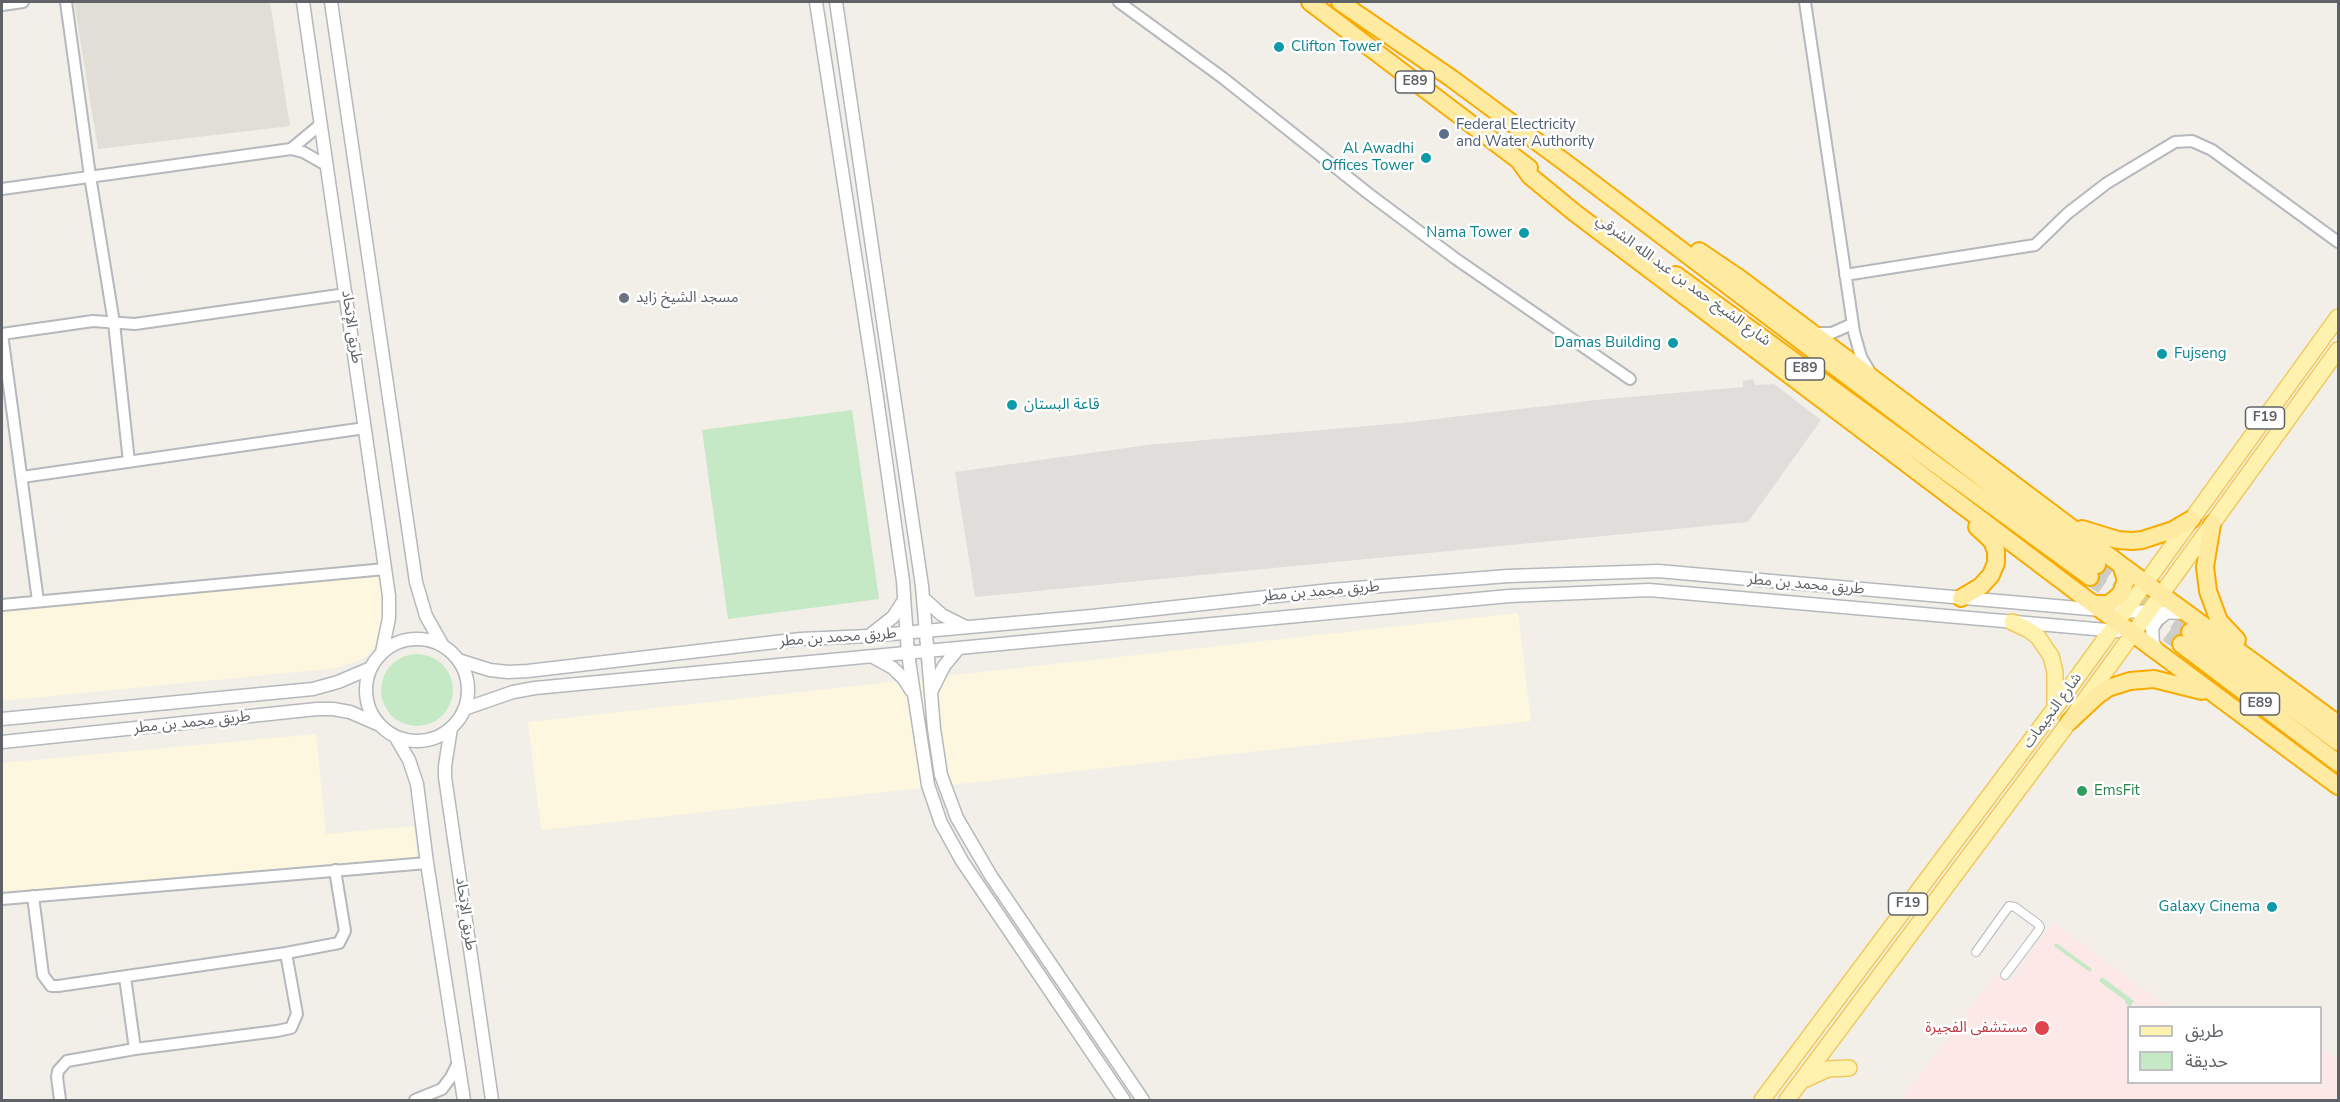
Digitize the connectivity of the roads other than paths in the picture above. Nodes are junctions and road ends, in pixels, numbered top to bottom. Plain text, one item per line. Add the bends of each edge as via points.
1 (23, 2) edge
2 (66, 2) edge
3 (303, 2) edge
4 (331, 2) edge
5 (816, 2) edge
6 (836, 2) edge
7 (1119, 2) edge
8 (1310, 2) edge
9 (1340, 2) edge
10 (1805, 2) edge
11 (2, 5) edge
12 (830, 84) junction
13 (848, 90) junction
14 (321, 124) junction
15 (291, 148) junction
16 (1520, 162) junction
17 (326, 165) junction
18 (1578, 172) junction
19 (90, 176) junction
20 (2, 189) edge
21 (853, 239) junction
22 (2338, 242) edge
23 (872, 250) junction
24 (1845, 275) junction
25 (346, 294) junction
26 (2338, 317) edge
27 (114, 323) junction
28 (1852, 324) junction
29 (1813, 333) junction
30 (2, 334) edge
31 (2338, 350) edge
32 (1630, 379) dead end
33 (1875, 380) junction
34 (365, 428) junction
35 (885, 456) junction
36 (129, 462) junction
37 (903, 462) junction
38 (22, 477) junction
39 (1940, 487) junction
40 (2192, 519) junction
41 (2066, 523) junction
42 (2212, 524) junction
43 (2121, 565) junction
44 (385, 569) junction
45 (2146, 583) junction
46 (2162, 594) junction
47 (904, 598) junction
48 (923, 598) junction
49 (1961, 598) junction
50 (38, 601) junction
51 (2, 604) edge
52 (2098, 607) junction
53 (2147, 613) junction
54 (2166, 613) junction
55 (2188, 613) junction
56 (2118, 621) junction
57 (2012, 622) junction
58 (967, 627) junction
59 (926, 630) junction
60 (906, 633) junction
61 (2133, 633) junction
62 (869, 636) junction
63 (443, 646) junction
64 (958, 649) junction
65 (382, 652) junction
66 (928, 652) junction
67 (908, 654) junction
68 (2161, 654) junction
69 (872, 656) junction
70 (458, 660) junction
71 (370, 668) junction
72 (2279, 679) junction
73 (931, 694) junction
74 (914, 695) junction
75 (2217, 697) junction
76 (2055, 708) junction
77 (464, 709) junction
78 (2, 719) edge
79 (2069, 722) junction
80 (2338, 724) edge
81 (380, 725) junction
82 (451, 728) junction
83 (395, 736) junction
84 (2, 742) edge
85 (2338, 742) edge
86 (2338, 763) edge
87 (2338, 786) edge
88 (427, 863) junction
89 (335, 870) junction
90 (33, 896) junction
91 (2, 900) edge
92 (1976, 952) dead end
93 (286, 953) junction
94 (2006, 975) dead end
95 (125, 977) junction
96 (135, 1049) junction
97 (458, 1063) junction
98 (1849, 1068) dead end
99 (1801, 1083) junction
100 (60, 1101) edge
101 (415, 1101) edge
102 (464, 1101) edge
103 (492, 1101) edge
104 (1124, 1101) edge
105 (1143, 1101) edge
106 (1762, 1101) edge
107 (1788, 1101) edge

1 - 11 street
2 - 19 street
3 - 14 street, طريق اﻹتحاد
4 - 63 street, طريق اﻹتحاد via 416,582 426,616
5 - 12 street
6 - 13 street
7 - 32 street via 1456,259
8 - 16 highway, شارع الشيخ حمد بن عبد الله الشرقي / E89
9 - 18 highway, شارع الشيخ حمد بن عبد الله الشرقي / E89
10 - 24 street
12 - 13 street via 837,92
12 - 21 street
13 - 23 street
14 - 15 street
14 - 17 street, طريق اﻹتحاد
15 - 17 street
15 - 19 street
16 - 18 highway, شارع الشيخ حمد بن عبد الله الشرقي / E89 via 2094,571
16 - 39 highway via 1530,176 1575,213
17 - 25 street, طريق اﻹتحاد
18 - 29 highway via 1730,272
19 - 20 street
19 - 27 street
21 - 23 street via 863,235
21 - 35 street
22 - 24 street via 2212,150 2192,141 2175,142 2107,183 2035,245
23 - 37 street
24 - 28 street
25 - 27 street via 135,324
25 - 34 street, طريق اﻹتحاد
26 - 40 main road, شارع النجيمات / F19
27 - 30 street via 93,321
27 - 36 street
28 - 29 street via 1832,333
28 - 33 street via 1862,357
29 - 33 highway
30 - 38 street
31 - 42 main road, شارع النجيمات / F19
33 - 41 highway
34 - 36 street
34 - 44 street, طريق اﻹتحاد
35 - 37 street via 895,467
35 - 47 street
36 - 38 street
37 - 48 street
38 - 50 street
39 - 49 highway via 1950,502 1992,541 1996,551 1991,574 1981,586
39 - 52 highway
40 - 41 highway via 2157,536 2132,541 2104,537
40 - 45 main road, شارع النجيمات / F19
41 - 43 highway
42 - 46 main road, شارع النجيمات / F19
42 - 72 highway via 2205,567 2212,605 2219,621 2234,638 2265,661
43 - 45 highway
43 - 52 highway via 2126,580 2121,594
44 - 50 street
44 - 65 street, طريق اﻹتحاد via 390,612
45 - 46 highway
45 - 56 main road, شارع النجيمات / F19
46 - 53 main road, شارع النجيمات / F19
46 - 55 highway
47 - 60 street
47 - 62 street via 893,617
48 - 58 street via 942,615
48 - 59 street
49 - 52 street, طريق محمد بن مطر
49 - 58 street, طريق محمد بن مطر via 1658,572 1543,575 1331,590
50 - 51 street
52 - 56 highway
53 - 54 street, طريق محمد بن مطر
53 - 56 street, طريق محمد بن مطر
53 - 61 main road, شارع النجيمات / F19
54 - 55 street, طريق محمد بن مطر
54 - 68 street via 2151,633
55 - 72 highway
56 - 57 street, طريق محمد بن مطر
56 - 61 highway
56 - 76 main road, شارع النجيمات / F19
57 - 64 street, طريق محمد بن مطر via 1649,590 1509,596
57 - 76 main road via 2030,630 2051,656
58 - 59 street, طريق محمد بن مطر
59 - 60 street, طريق محمد بن مطر
59 - 66 street
60 - 62 street, طريق محمد بن مطر
60 - 67 street
61 - 68 highway
61 - 79 main road, شارع النجيمات / F19
62 - 70 street, طريق محمد بن مطر via 801,639 528,671 490,670
63 - 65 street via 412,639
63 - 70 street
64 - 66 street, طريق محمد بن مطر
64 - 73 street via 944,666
65 - 71 street
66 - 67 street, طريق محمد بن مطر
66 - 73 street
67 - 69 street, طريق محمد بن مطر
67 - 74 street
68 - 75 highway
69 - 74 street via 899,674
69 - 77 street, طريق محمد بن مطر via 535,688
70 - 77 street via 467,678
71 - 78 street, طريق محمد بن مطر via 313,689
71 - 81 street via 368,704
72 - 80 highway
73 - 105 street via 941,775 957,818 991,876
74 - 104 street via 928,785 941,823 962,861
75 - 79 highway via 2183,684 2143,678 2108,688
75 - 87 highway
76 - 106 main road, شارع النجيمات / F19
77 - 82 street
79 - 99 main road, شارع النجيمات / F19
81 - 83 street
81 - 84 street, طريق محمد بن مطر via 350,712 317,709
82 - 83 street via 418,741
82 - 103 street, طريق اﻹتحاد via 445,777
83 - 88 street, طريق اﻹتحاد via 417,784
85 - 86 highway, E89 via 2186,638
88 - 89 street
88 - 97 street, طريق اﻹتحاد
89 - 90 street
89 - 93 street via 343,938 333,945
90 - 91 street
90 - 95 street via 43,975 51,986
92 - 94 street via 2009,906 2038,924 2038,931
93 - 95 street
93 - 96 street via 297,1014 291,1028
95 - 96 street
96 - 100 street via 67,1061 58,1071
97 - 101 street via 442,1089
97 - 102 street, طريق اﻹتحاد
98 - 99 main road via 1818,1072
99 - 107 main road, شارع النجيمات / F19

